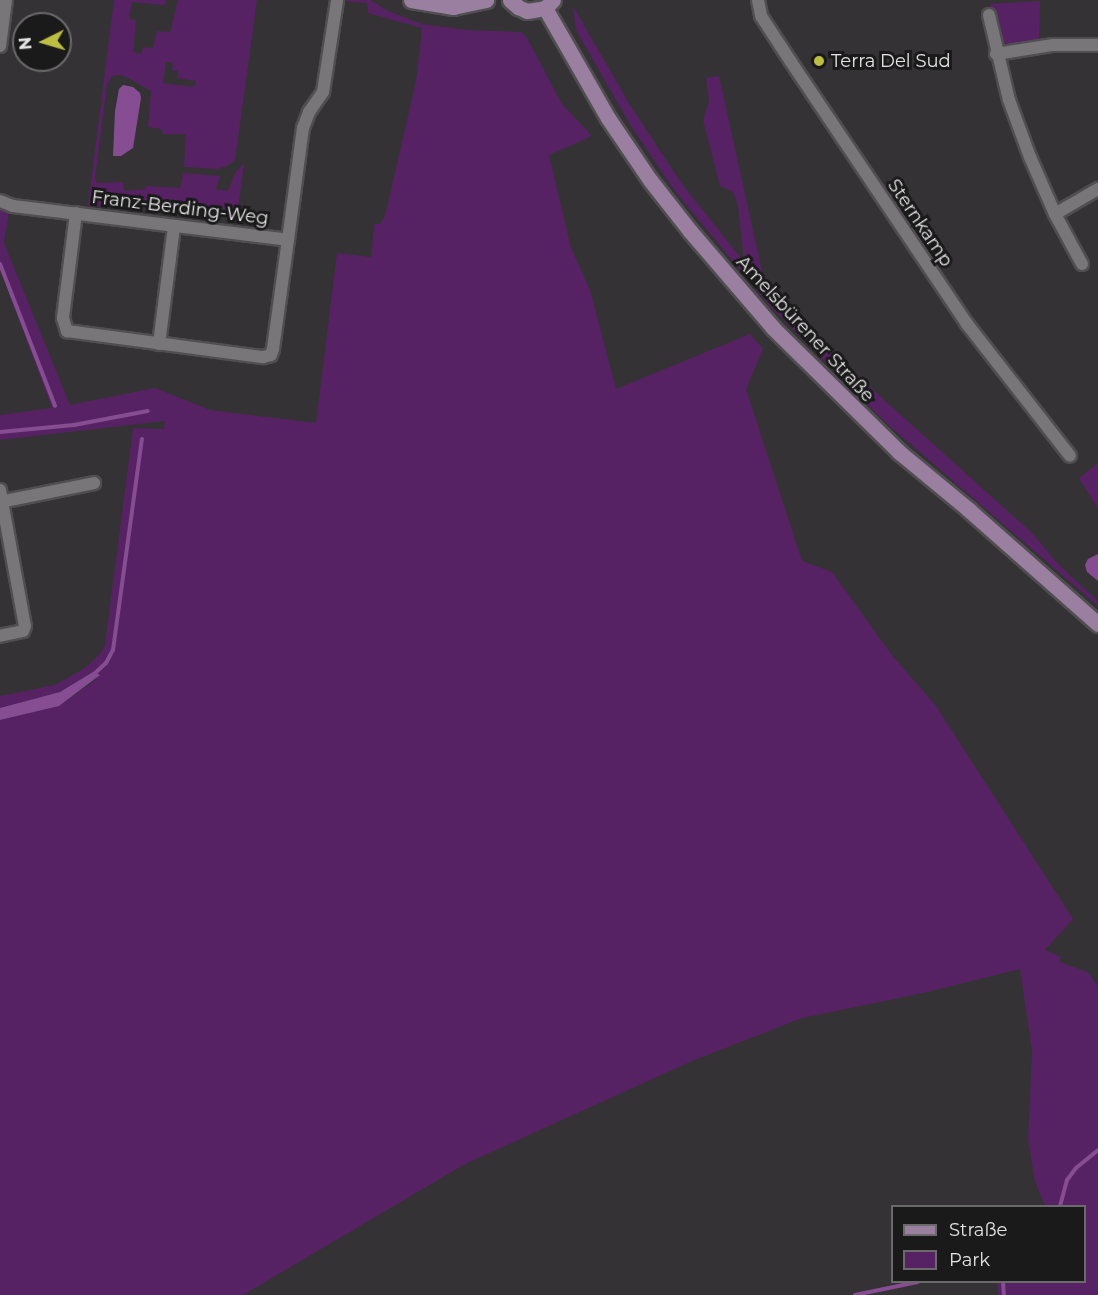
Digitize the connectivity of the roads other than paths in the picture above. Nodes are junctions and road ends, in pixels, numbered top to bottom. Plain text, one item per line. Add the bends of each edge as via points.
1 (6, 0) edge
2 (337, 0) edge
3 (411, 0) edge
4 (486, 0) edge
5 (510, 0) edge
6 (758, 0) edge
7 (549, 4) edge
8 (989, 15) dead end
9 (1098, 45) edge
10 (0, 46) edge
11 (996, 54) junction
12 (1098, 189) edge
13 (0, 201) edge
14 (76, 213) junction
15 (1055, 214) junction
16 (174, 226) junction
17 (288, 240) junction
18 (1082, 264) dead end
19 (159, 344) junction
20 (1070, 456) dead end
21 (94, 483) dead end
22 (1, 498) edge
23 (1098, 624) edge
24 (0, 636) edge

1 - 10 street
2 - 17 street, Franz-Berding-Weg via 323,92 303,128
3 - 4 street via 453,7
5 - 7 street, Amelsbürener Straße via 527,11
6 - 20 street, Sternkamp via 761,16 784,52 967,324
7 - 23 street, Amelsbürener Straße via 608,118 650,180 765,319 898,452
8 - 11 street
9 - 11 street via 1053,45
11 - 15 street via 1020,130
12 - 15 street
13 - 14 street, Franz-Berding-Weg
14 - 16 street, Franz-Berding-Weg
14 - 19 street via 64,329
15 - 18 street
16 - 17 street, Franz-Berding-Weg
16 - 19 street
17 - 19 street via 271,355
21 - 22 street
22 - 24 street via 25,626 19,633

